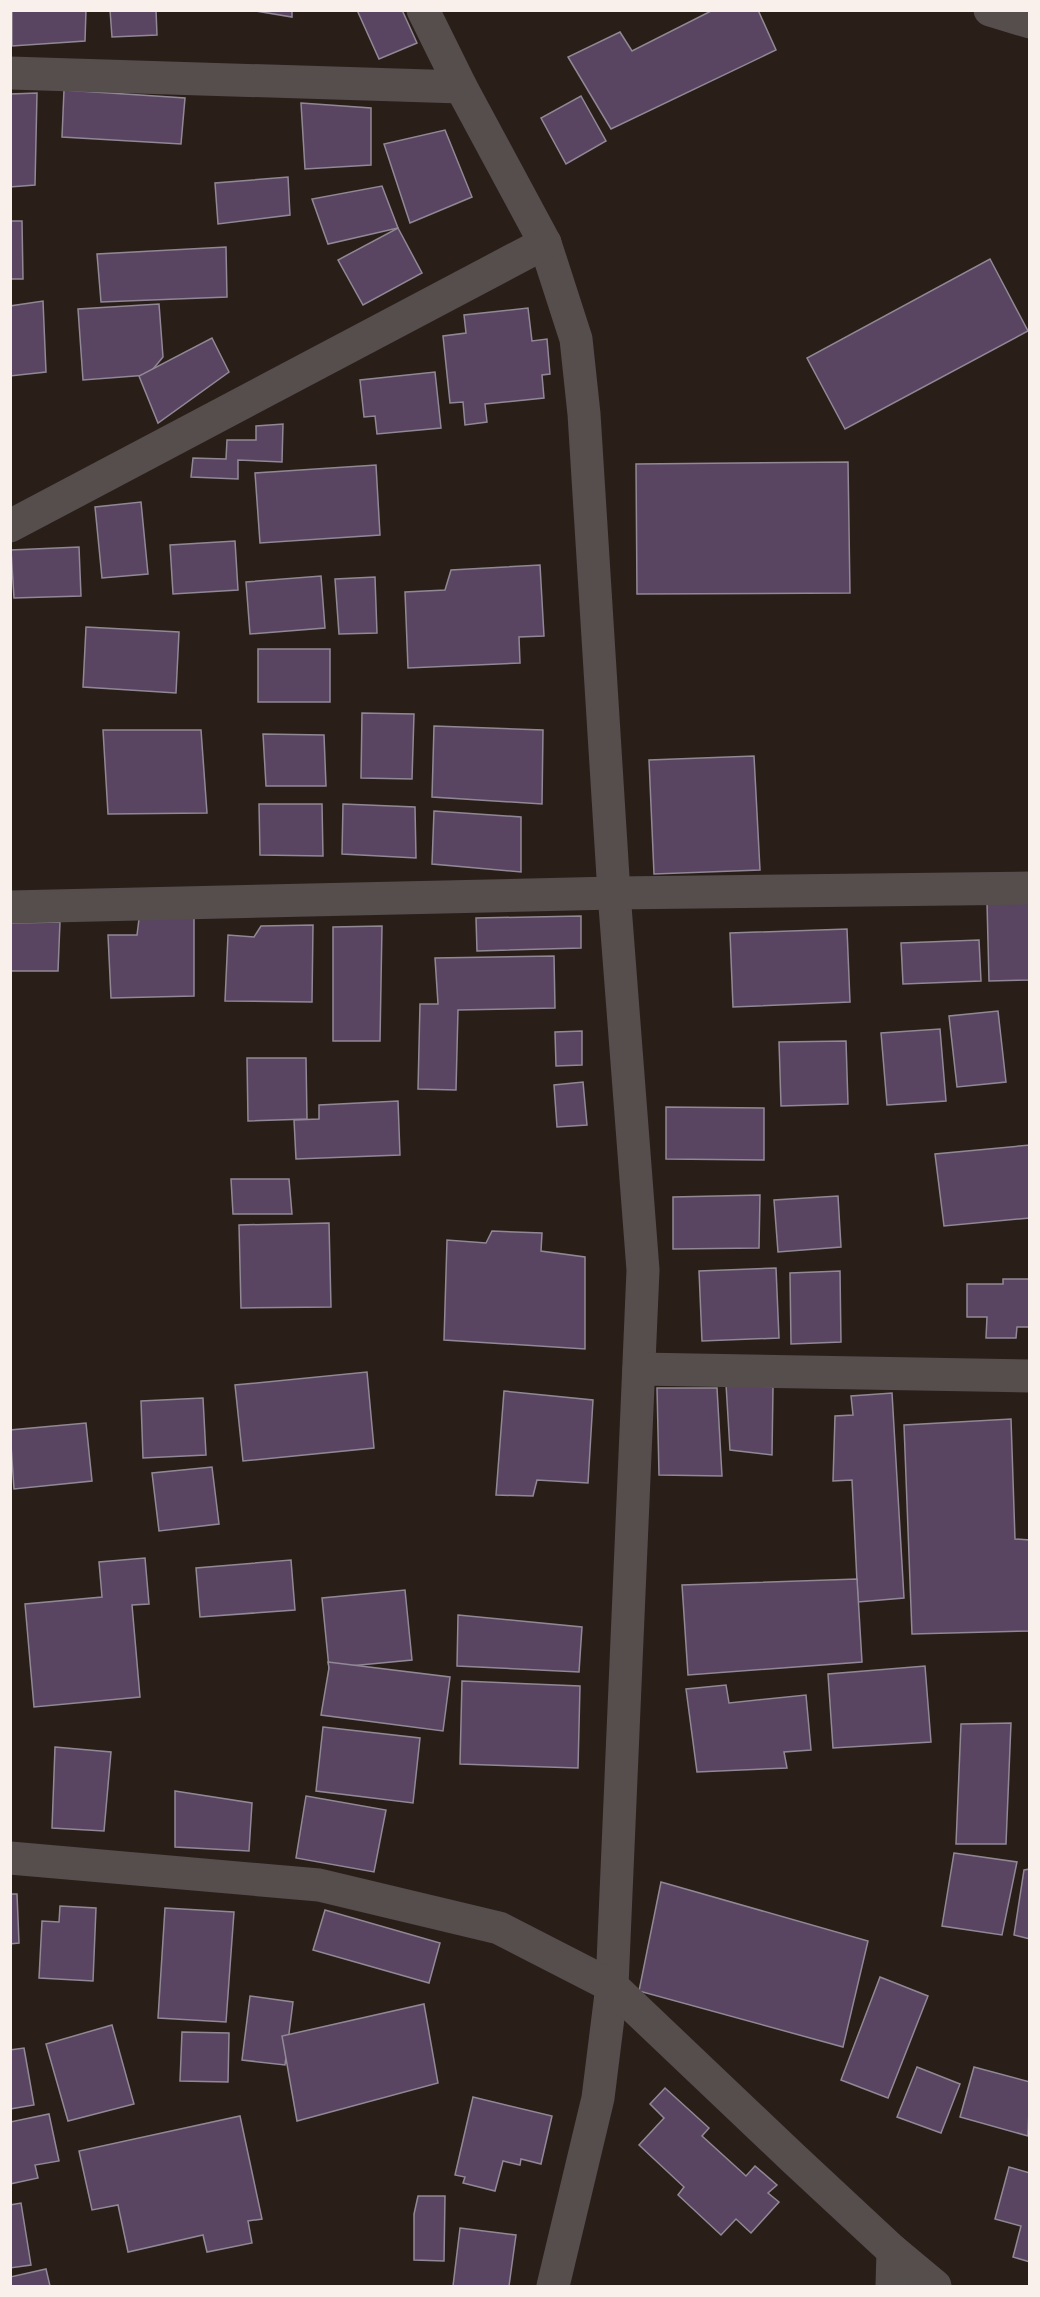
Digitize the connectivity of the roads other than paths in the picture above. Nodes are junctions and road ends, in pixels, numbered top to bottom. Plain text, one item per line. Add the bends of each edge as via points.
1 (423, 10) edge
2 (990, 10) edge
3 (1029, 22) edge
4 (10, 73) edge
5 (461, 87) junction
6 (545, 243) junction
7 (10, 526) edge
8 (1029, 888) edge
9 (614, 893) junction
10 (10, 908) edge
11 (639, 1369) junction
12 (1029, 1376) edge
13 (10, 1858) edge
14 (612, 1986) junction
15 (893, 2251) junction
16 (553, 2286) edge
17 (892, 2286) edge
18 (935, 2286) edge

1 - 5 street
2 - 3 street
4 - 5 street
5 - 6 street
6 - 7 street
6 - 9 street via 576,339 583,403
8 - 9 street
9 - 10 street
9 - 11 street via 643,1270
11 - 12 street
11 - 14 street
13 - 14 street via 319,1885 499,1928
14 - 15 street
14 - 16 street via 598,2098
15 - 17 street
15 - 18 street

